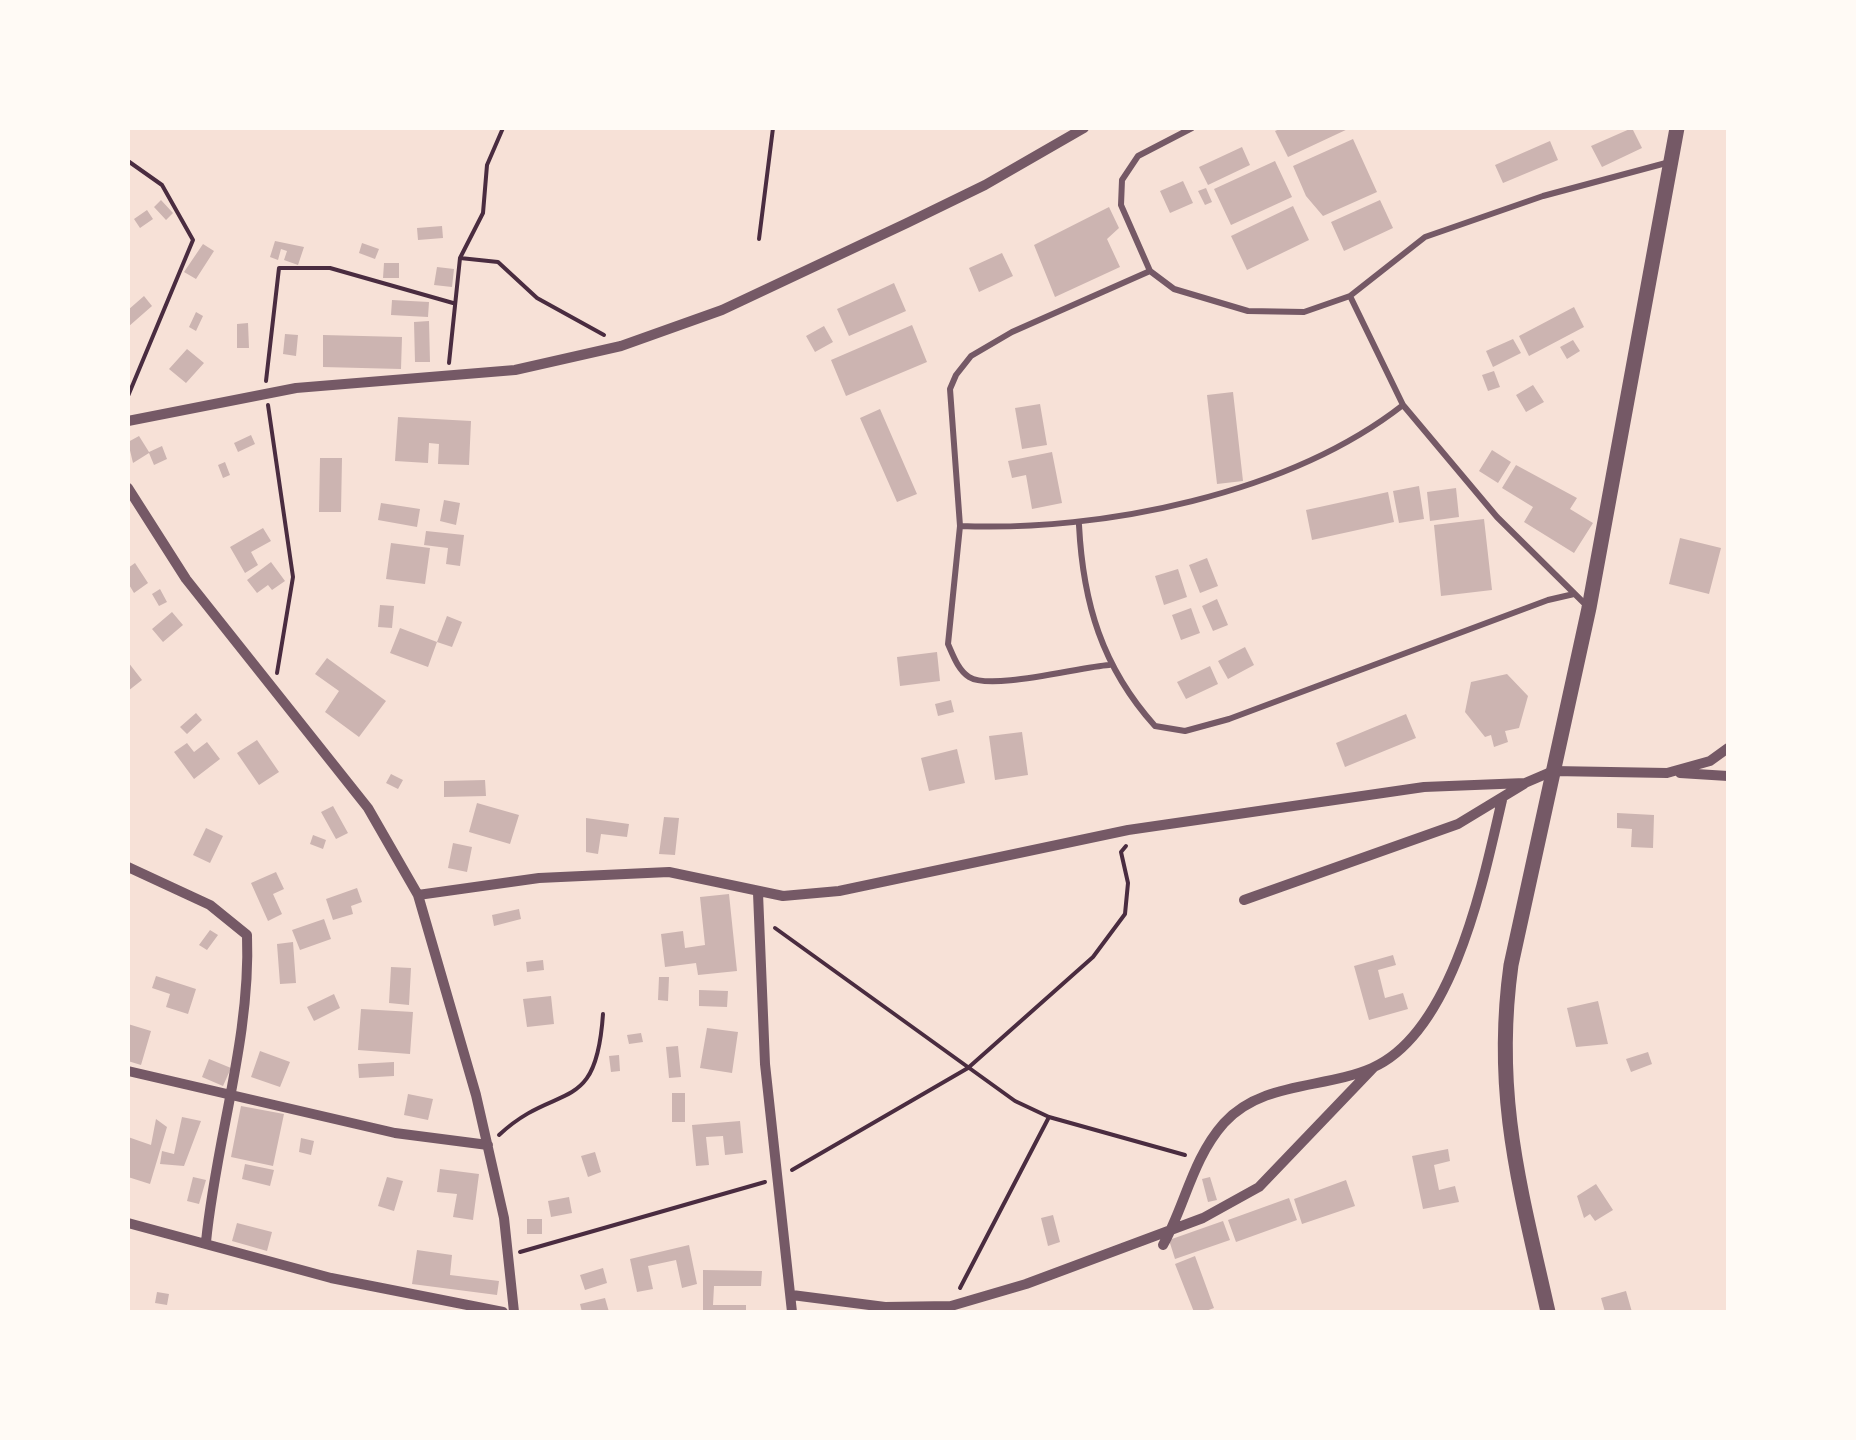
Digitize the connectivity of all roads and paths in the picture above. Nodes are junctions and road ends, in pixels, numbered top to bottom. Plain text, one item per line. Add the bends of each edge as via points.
1 (503, 128) edge
2 (773, 128) edge
3 (1084, 128) edge
4 (1192, 128) edge
5 (1677, 128) edge
6 (128, 161) edge
7 (1669, 162) junction
8 (760, 239) dead end
9 (460, 258) junction
10 (1150, 271) junction
11 (1350, 296) junction
12 (453, 302) junction
13 (621, 346) junction
14 (448, 373) junction
15 (265, 393) junction
16 (128, 396) edge
17 (1403, 405) junction
18 (128, 421) edge
19 (128, 488) edge
20 (1079, 525) junction
21 (960, 526) junction
22 (1574, 594) junction
23 (1588, 608) junction
24 (1109, 665) junction
25 (273, 692) junction
26 (1728, 748) edge
27 (1553, 772) junction
28 (1667, 772) junction
29 (1728, 776) edge
30 (1525, 783) junction
31 (1502, 800) junction
32 (1132, 838) dead end
33 (128, 867) edge
34 (758, 892) junction
35 (418, 895) junction
36 (1244, 900) dead end
37 (759, 916) junction
38 (603, 1014) dead end
39 (1374, 1067) junction
40 (968, 1068) junction
41 (128, 1071) edge
42 (229, 1094) junction
43 (1049, 1117) junction
44 (488, 1145) junction
45 (1200, 1160) junction
46 (780, 1177) junction
47 (128, 1222) edge
48 (1173, 1228) junction
49 (206, 1242) junction
50 (1163, 1246) dead end
51 (507, 1255) junction
52 (792, 1296) junction
53 (950, 1306) junction
54 (504, 1312) edge
55 (514, 1312) edge
56 (792, 1312) edge
57 (1548, 1312) edge

1 - 9 path via 487,165 483,213
2 - 8 path
3 - 13 street via 907,223 722,310
4 - 10 lane via 1138,156 1122,180 1120,205
5 - 7 street
6 - 16 path via 162,185 193,240
7 - 11 lane via 1438,231
7 - 23 street
9 - 12 path
9 - 13 path via 498,262 538,298
10 - 11 lane via 1174,289 1248,311 1304,312
10 - 21 lane via 1012,332 971,356 956,375 950,400
11 - 17 lane
12 - 14 path
12 - 15 path via 330,268 280,268
13 - 14 street via 550,364
14 - 15 street
15 - 18 street
15 - 25 path via 293,577
17 - 20 lane via 1353,438 1264,477 1180,504
17 - 22 lane via 1497,517
19 - 25 street via 186,579
20 - 21 lane
20 - 24 lane via 1086,591
21 - 24 lane via 948,644 969,676 988,683
22 - 23 lane
22 - 24 lane via 1185,731 1155,726
23 - 27 street
25 - 35 street via 368,808
26 - 28 street via 1710,761
27 - 28 street
27 - 30 street
27 - 57 street via 1510,965 1502,1068 1511,1148
28 - 29 street
30 - 31 street
30 - 34 street via 1424,787 1128,830 839,891
31 - 36 street via 1374,857
31 - 39 street via 1471,929 1457,959 1418,1028
32 - 40 path via 1121,852 1125,914 1111,937
33 - 42 street via 201,900 247,934
34 - 35 street via 669,872 539,878
34 - 37 street
35 - 44 street
37 - 40 path
37 - 46 street via 765,1064
38 - 44 path via 591,1078
39 - 45 street via 1264,1096 1223,1124
39 - 48 street via 1259,1187 1226,1209
40 - 43 path
40 - 46 path
41 - 42 street
42 - 44 street via 396,1133
42 - 49 street
43 - 45 path
43 - 53 path
44 - 51 street
45 - 48 street
46 - 51 path
46 - 52 street
47 - 49 street
48 - 50 street
48 - 53 street
49 - 54 street via 331,1278
51 - 55 street
52 - 53 street via 885,1307
52 - 56 street

